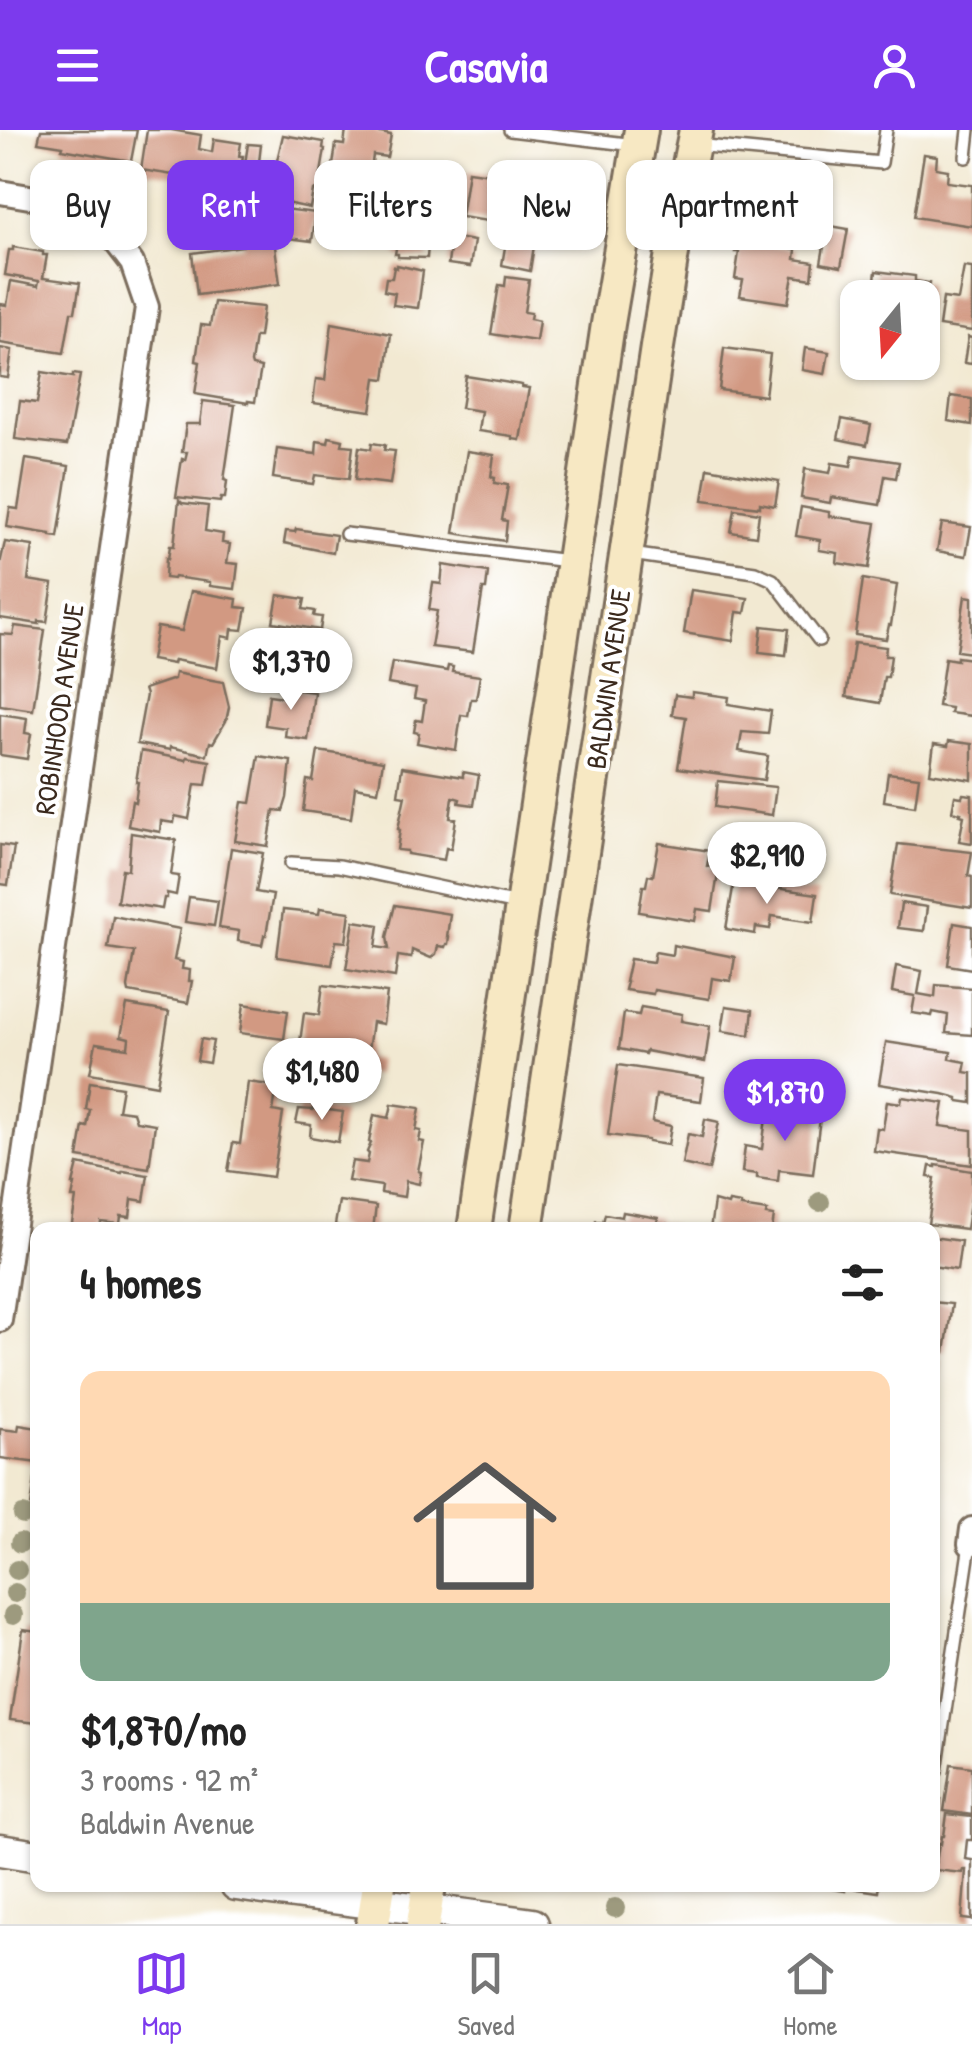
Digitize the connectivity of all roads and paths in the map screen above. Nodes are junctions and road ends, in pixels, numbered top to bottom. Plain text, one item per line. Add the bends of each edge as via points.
1 (510, 130) edge
2 (886, 130) edge
3 (969, 130) edge
4 (640, 138) edge
5 (694, 138) edge
6 (966, 157) dead end
7 (0, 192) edge
8 (346, 534) dead end
9 (626, 554) junction
10 (572, 562) junction
11 (819, 640) dead end
12 (291, 863) dead end
13 (521, 905) junction
14 (573, 914) junction
15 (475, 1222) edge
16 (527, 1222) edge
17 (0, 1320) edge
18 (971, 1537) edge
19 (940, 1744) edge
20 (0, 1850) edge
21 (30, 1855) edge
22 (285, 1892) edge
23 (376, 1905) edge
24 (426, 1906) edge
25 (533, 1924) edge

1 - 4 lane
2 - 5 lane via 881,163
3 - 6 lane
4 - 10 main road, BALDWIN AVENUE
5 - 9 main road, BALDWIN AVENUE
7 - 17 street, ROBINHOOD AVENUE via 59,202 105,228 132,263 148,307
8 - 10 lane
9 - 11 lane via 773,580
9 - 14 main road, BALDWIN AVENUE
10 - 13 main road, BALDWIN AVENUE
12 - 13 lane via 339,866
13 - 14 main road
13 - 15 main road, BALDWIN AVENUE
14 - 16 main road, BALDWIN AVENUE
18 - 19 lane
20 - 21 street
22 - 23 street
23 - 24 street
24 - 25 street

